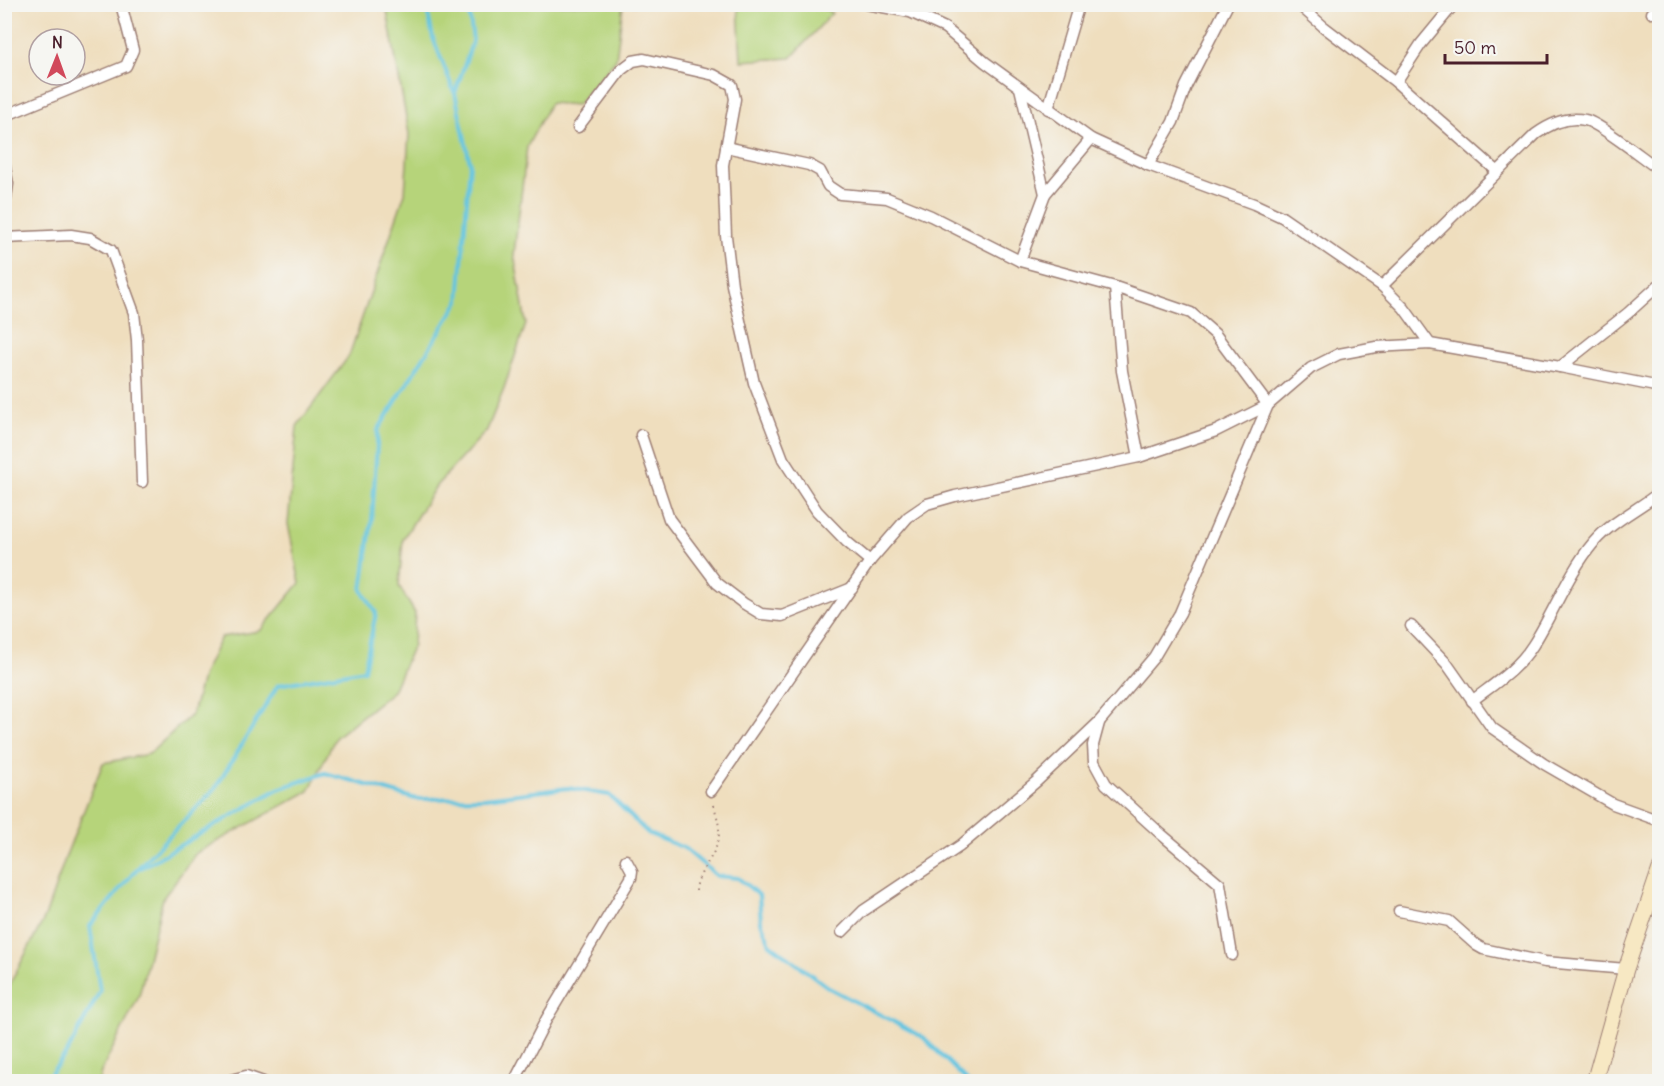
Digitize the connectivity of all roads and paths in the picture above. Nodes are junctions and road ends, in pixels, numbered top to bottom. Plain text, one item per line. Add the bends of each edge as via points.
1 (121, 4) edge
2 (866, 4) edge
3 (1079, 4) edge
4 (1228, 4) edge
5 (1298, 4) edge
6 (1454, 4) edge
7 (1396, 82) junction
8 (1020, 88) junction
9 (1048, 109) junction
10 (4, 114) edge
11 (578, 128) dead end
12 (1092, 139) junction
13 (726, 147) junction
14 (4, 162) edge
15 (1148, 165) junction
16 (1659, 170) edge
17 (1497, 171) junction
18 (1045, 194) junction
19 (4, 212) edge
20 (4, 238) edge
21 (1020, 261) junction
22 (1659, 284) edge
23 (1382, 286) junction
24 (1115, 287) junction
25 (1430, 344) junction
26 (1560, 367) junction
27 (1659, 387) edge
28 (1269, 405) junction
29 (640, 435) dead end
30 (1139, 457) junction
31 (142, 482) dead end
32 (1659, 492) edge
33 (870, 561) junction
34 (852, 588) junction
35 (1411, 626) dead end
36 (1472, 701) junction
37 (1099, 722) junction
38 (711, 791) joint
39 (1659, 821) edge
40 (626, 860) dead end
41 (1659, 869) edge
42 (696, 891) dead end
43 (1399, 911) dead end
44 (842, 932) dead end
45 (1232, 955) dead end
46 (1626, 969) junction
47 (223, 1082) edge
48 (263, 1082) edge
49 (514, 1082) edge
50 (1594, 1082) edge

1 - 10 street via 133,50 126,66
2 - 8 street via 910,12 945,28
3 - 9 street
4 - 15 street via 1186,87 1173,122
5 - 7 street
6 - 7 street
7 - 17 street
8 - 9 street
8 - 18 street
9 - 12 street
11 - 13 street via 621,70 644,59 714,75 732,85 735,99
12 - 15 street
12 - 18 street
13 - 21 street via 809,165 820,171 828,186 840,194 887,198
13 - 33 street via 726,236 732,285 754,383 783,459 817,511
14 - 19 street via 8,184
15 - 23 street via 1282,217
16 - 17 street via 1586,119 1548,125
17 - 23 street
18 - 21 street
20 - 31 street via 72,235 90,238 111,250 134,313
21 - 24 street
22 - 26 street
23 - 25 street
24 - 28 street via 1191,313 1206,324
24 - 30 street via 1122,371
25 - 26 street
25 - 28 street via 1339,354 1311,368
26 - 27 street
28 - 30 street via 1216,431
28 - 37 street via 1180,613 1154,657
29 - 34 street via 669,519 717,583 742,603 761,614 782,616
30 - 33 street via 927,504 908,517
32 - 36 street via 1594,542 1532,646 1514,669
33 - 34 street
34 - 38 street
35 - 36 street via 1447,664
36 - 39 street via 1492,728 1544,764 1613,804
37 - 44 street via 960,846 863,911
37 - 45 street via 1094,762 1106,784 1220,884
38 - 42 path via 719,834 713,854 697,880
40 - 49 street via 631,878 547,1018
41 - 46 street
43 - 46 street via 1449,921 1483,949 1545,962
46 - 50 street
47 - 48 street via 246,1076

